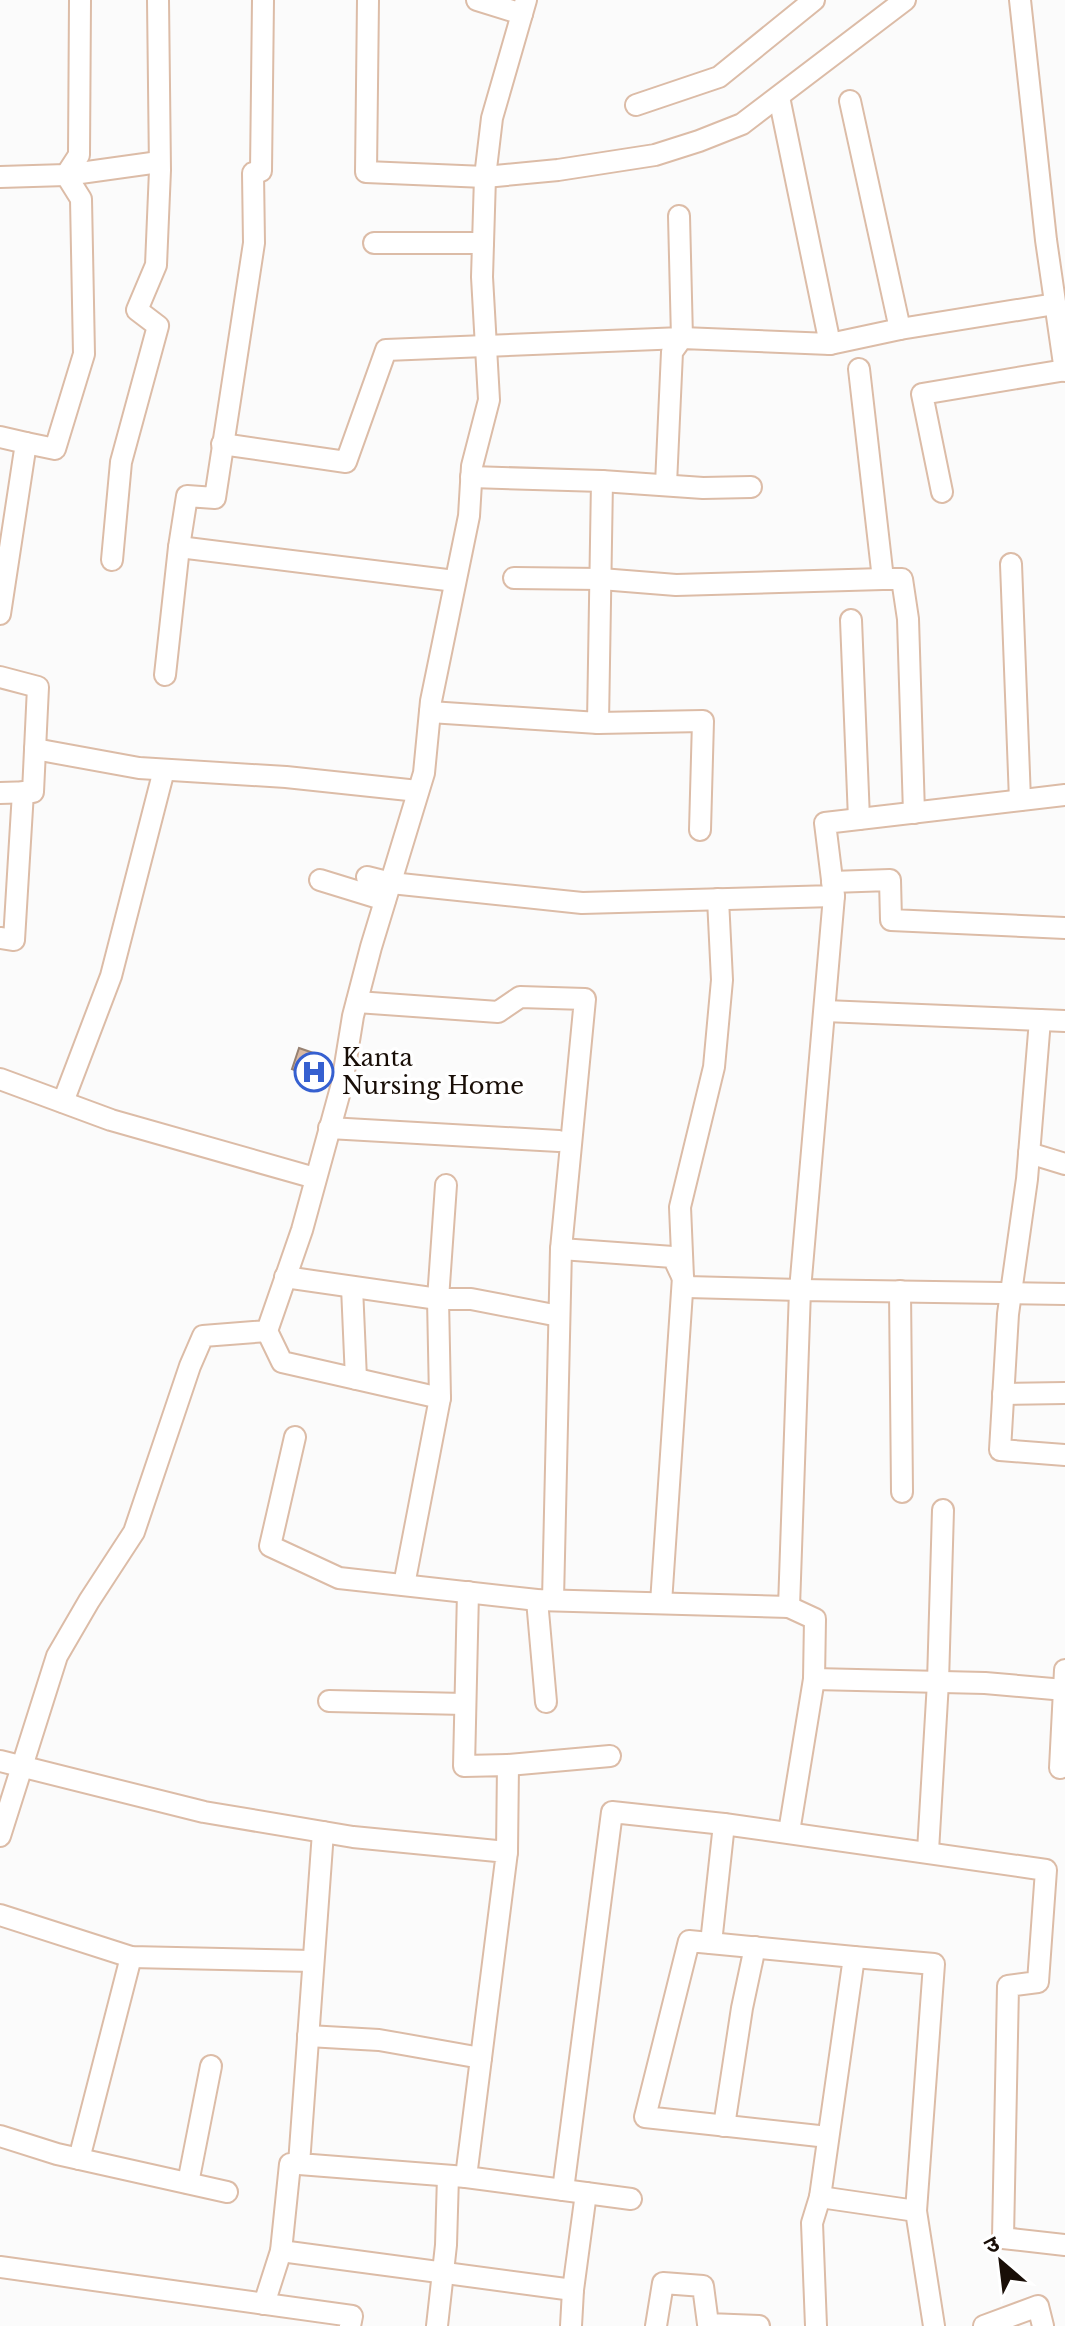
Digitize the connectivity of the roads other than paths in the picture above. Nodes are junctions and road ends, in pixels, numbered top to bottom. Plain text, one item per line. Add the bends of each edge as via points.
1 (80, 0) edge
2 (158, 0) edge
3 (263, 0) edge
4 (368, 0) edge
5 (477, 0) edge
6 (814, 0) edge
7 (1020, 0) edge
8 (900, 1) edge
9 (524, 7) edge
10 (779, 97) junction
11 (850, 101) dead end
12 (636, 105) dead end
13 (159, 162) junction
14 (66, 175) junction
15 (0, 177) edge
16 (485, 177) junction
17 (679, 216) dead end
18 (1055, 238) edge
19 (374, 243) dead end
20 (483, 243) junction
21 (1055, 304) junction
22 (900, 329) junction
23 (682, 338) junction
24 (830, 344) junction
25 (485, 348) junction
26 (859, 369) dead end
27 (1065, 370) edge
28 (0, 437) edge
29 (26, 443) junction
30 (222, 444) junction
31 (471, 477) junction
32 (602, 481) junction
33 (666, 484) junction
34 (751, 487) dead end
35 (942, 492) dead end
36 (179, 547) junction
37 (112, 560) dead end
38 (1011, 564) dead end
39 (514, 578) dead end
40 (601, 579) junction
41 (883, 579) junction
42 (455, 581) junction
43 (0, 614) edge
44 (851, 620) dead end
45 (165, 675) dead end
46 (0, 677) edge
47 (430, 712) junction
48 (598, 723) junction
49 (35, 749) junction
50 (164, 770) junction
51 (418, 791) junction
52 (23, 792) junction
53 (0, 793) edge
54 (1065, 795) edge
55 (1020, 800) junction
56 (914, 813) junction
57 (859, 819) junction
58 (700, 830) dead end
59 (367, 877) dead end
60 (320, 880) dead end
61 (833, 889) junction
62 (388, 892) junction
63 (718, 899) junction
64 (1065, 928) edge
65 (0, 938) edge
66 (357, 1002) junction
67 (825, 1011) junction
68 (1040, 1020) junction
69 (1065, 1021) edge
70 (0, 1079) edge
71 (63, 1102) junction
72 (329, 1128) junction
73 (559, 1141) dead end
74 (1029, 1153) junction
75 (1065, 1164) edge
76 (315, 1178) junction
77 (446, 1185) dead end
78 (561, 1249) junction
79 (285, 1277) junction
80 (683, 1277) junction
81 (352, 1287) junction
82 (800, 1290) junction
83 (900, 1291) junction
84 (1011, 1293) junction
85 (1065, 1294) edge
86 (438, 1299) junction
87 (559, 1316) junction
88 (267, 1331) junction
89 (356, 1379) junction
90 (1065, 1393) edge
91 (1003, 1394) junction
92 (440, 1398) junction
93 (295, 1437) dead end
94 (1065, 1455) edge
95 (902, 1492) dead end
96 (943, 1510) dead end
97 (404, 1585) junction
98 (468, 1592) junction
99 (545, 1600) junction
100 (661, 1603) junction
101 (789, 1607) junction
102 (814, 1679) junction
103 (938, 1682) junction
104 (1064, 1683) edge
105 (329, 1701) dead end
106 (546, 1702) dead end
107 (465, 1704) junction
108 (610, 1756) dead end
109 (0, 1761) edge
110 (508, 1765) junction
111 (20, 1767) junction
112 (1060, 1768) dead end
113 (724, 1824) junction
114 (323, 1832) junction
115 (789, 1832) junction
116 (0, 1836) edge
117 (928, 1851) junction
118 (507, 1852) junction
119 (1056, 1871) edge
120 (0, 1915) edge
121 (711, 1943) junction
122 (755, 1947) junction
123 (131, 1957) junction
124 (854, 1957) junction
125 (313, 1961) junction
126 (308, 2036) junction
127 (481, 2058) junction
128 (211, 2066) dead end
129 (724, 2126) junction
130 (0, 2136) edge
131 (828, 2137) junction
132 (79, 2159) junction
133 (290, 2164) dead end
134 (457, 2176) junction
135 (188, 2183) junction
136 (563, 2190) junction
137 (227, 2192) dead end
138 (586, 2193) junction
139 (820, 2197) junction
140 (631, 2199) dead end
141 (916, 2211) junction
142 (1065, 2245) edge
143 (281, 2251) junction
144 (0, 2267) edge
145 (443, 2274) junction
146 (573, 2290) junction
147 (264, 2304) junction
148 (350, 2326) edge
149 (437, 2326) edge
150 (571, 2326) edge
151 (656, 2326) edge
152 (759, 2326) edge
153 (816, 2326) edge
154 (934, 2326) edge
155 (984, 2326) edge
156 (1043, 2326) edge

1 - 14 street via 79,155
2 - 13 street
3 - 30 street via 261,171 253,173 254,243
4 - 16 street via 366,172
5 - 9 street
6 - 12 street via 719,77
7 - 18 street
8 - 10 street
9 - 16 street via 492,118
10 - 16 street via 742,124 655,155
10 - 24 street
11 - 22 street
13 - 14 street
13 - 37 street via 156,265 137,310 158,326 121,462
14 - 15 street
14 - 29 street via 81,199 84,354 55,449
16 - 20 street
17 - 23 street
18 - 21 street
19 - 20 street
20 - 25 street
21 - 22 street
21 - 27 street
22 - 24 street
23 - 24 street
23 - 25 street
23 - 33 street via 672,352
25 - 30 street via 386,350 346,462
25 - 31 street via 489,400
26 - 41 street
27 - 35 street via 922,394
28 - 29 street
29 - 43 street
30 - 36 street via 215,498 187,496
31 - 32 street
31 - 42 street
32 - 33 street
32 - 40 street
33 - 34 street
36 - 42 street
36 - 45 street
38 - 55 street
39 - 40 street
40 - 41 street via 676,585
40 - 48 street
41 - 56 street via 902,579 908,619
42 - 47 street
44 - 57 street
46 - 49 street via 38,687
47 - 48 street
47 - 51 street
48 - 58 street via 703,721
49 - 50 street
49 - 52 street via 33,792
50 - 51 street
50 - 71 street via 111,976
51 - 62 street
52 - 53 street
52 - 65 street via 14,940
54 - 55 street
55 - 56 street
56 - 57 street
57 - 61 street via 825,823
59 - 62 street
60 - 62 street
61 - 63 street
61 - 64 street via 890,880 891,920
61 - 67 street
62 - 63 street via 582,903
62 - 66 street
63 - 80 street via 722,980 714,1067 680,1207
66 - 72 street
66 - 78 street via 498,1012 520,997 585,999
67 - 68 street
67 - 82 street
68 - 69 street
68 - 74 street
70 - 71 street
71 - 76 street
72 - 73 street
72 - 76 street
74 - 75 street
74 - 84 street
76 - 79 street
77 - 86 street
78 - 80 street via 673,1257
78 - 87 street
79 - 81 street
79 - 88 street
80 - 82 street via 687,1287
80 - 100 street
81 - 86 street
81 - 89 street
82 - 83 street
82 - 101 street
83 - 84 street
83 - 95 street
84 - 85 street
84 - 91 street
86 - 87 street via 471,1299
86 - 92 street
87 - 99 street
88 - 89 street via 282,1362
88 - 111 street via 203,1336 134,1532 57,1656
89 - 92 street
90 - 91 street
91 - 94 street via 1000,1450
92 - 97 street
93 - 97 street via 270,1546 339,1578
96 - 103 street
97 - 98 street
98 - 99 street
98 - 107 street
99 - 100 street
99 - 106 street
100 - 101 street
101 - 102 street via 815,1619
102 - 103 street
102 - 115 street
103 - 104 street
103 - 117 street
104 - 112 street
105 - 107 street
107 - 110 street via 464,1766
108 - 110 street
109 - 111 street
110 - 118 street
111 - 114 street via 204,1812
111 - 116 street
113 - 115 street
113 - 121 street
113 - 136 street via 612,1812
114 - 118 street
114 - 125 street
115 - 117 street
117 - 119 street
118 - 127 street
119 - 142 street via 1038,1982 1008,1986 1003,2238
120 - 123 street
121 - 122 street
121 - 129 street via 689,1941 645,2117
122 - 124 street
122 - 129 street
123 - 125 street
123 - 132 street
124 - 131 street
124 - 141 street via 934,1964
125 - 126 street
126 - 127 street via 379,2040
126 - 134 street via 299,2164
127 - 134 street
128 - 135 street
129 - 131 street
130 - 132 street
131 - 139 street
132 - 135 street
133 - 143 street
134 - 136 street
134 - 145 street
135 - 137 street
136 - 138 street
138 - 140 street
138 - 146 street
139 - 141 street
139 - 153 street via 812,2223
141 - 154 street
143 - 145 street
143 - 147 street
144 - 147 street
145 - 146 street
145 - 149 street
146 - 150 street
147 - 148 street via 352,2316
151 - 152 street via 663,2283 703,2286 708,2324
155 - 156 street via 1038,2306

